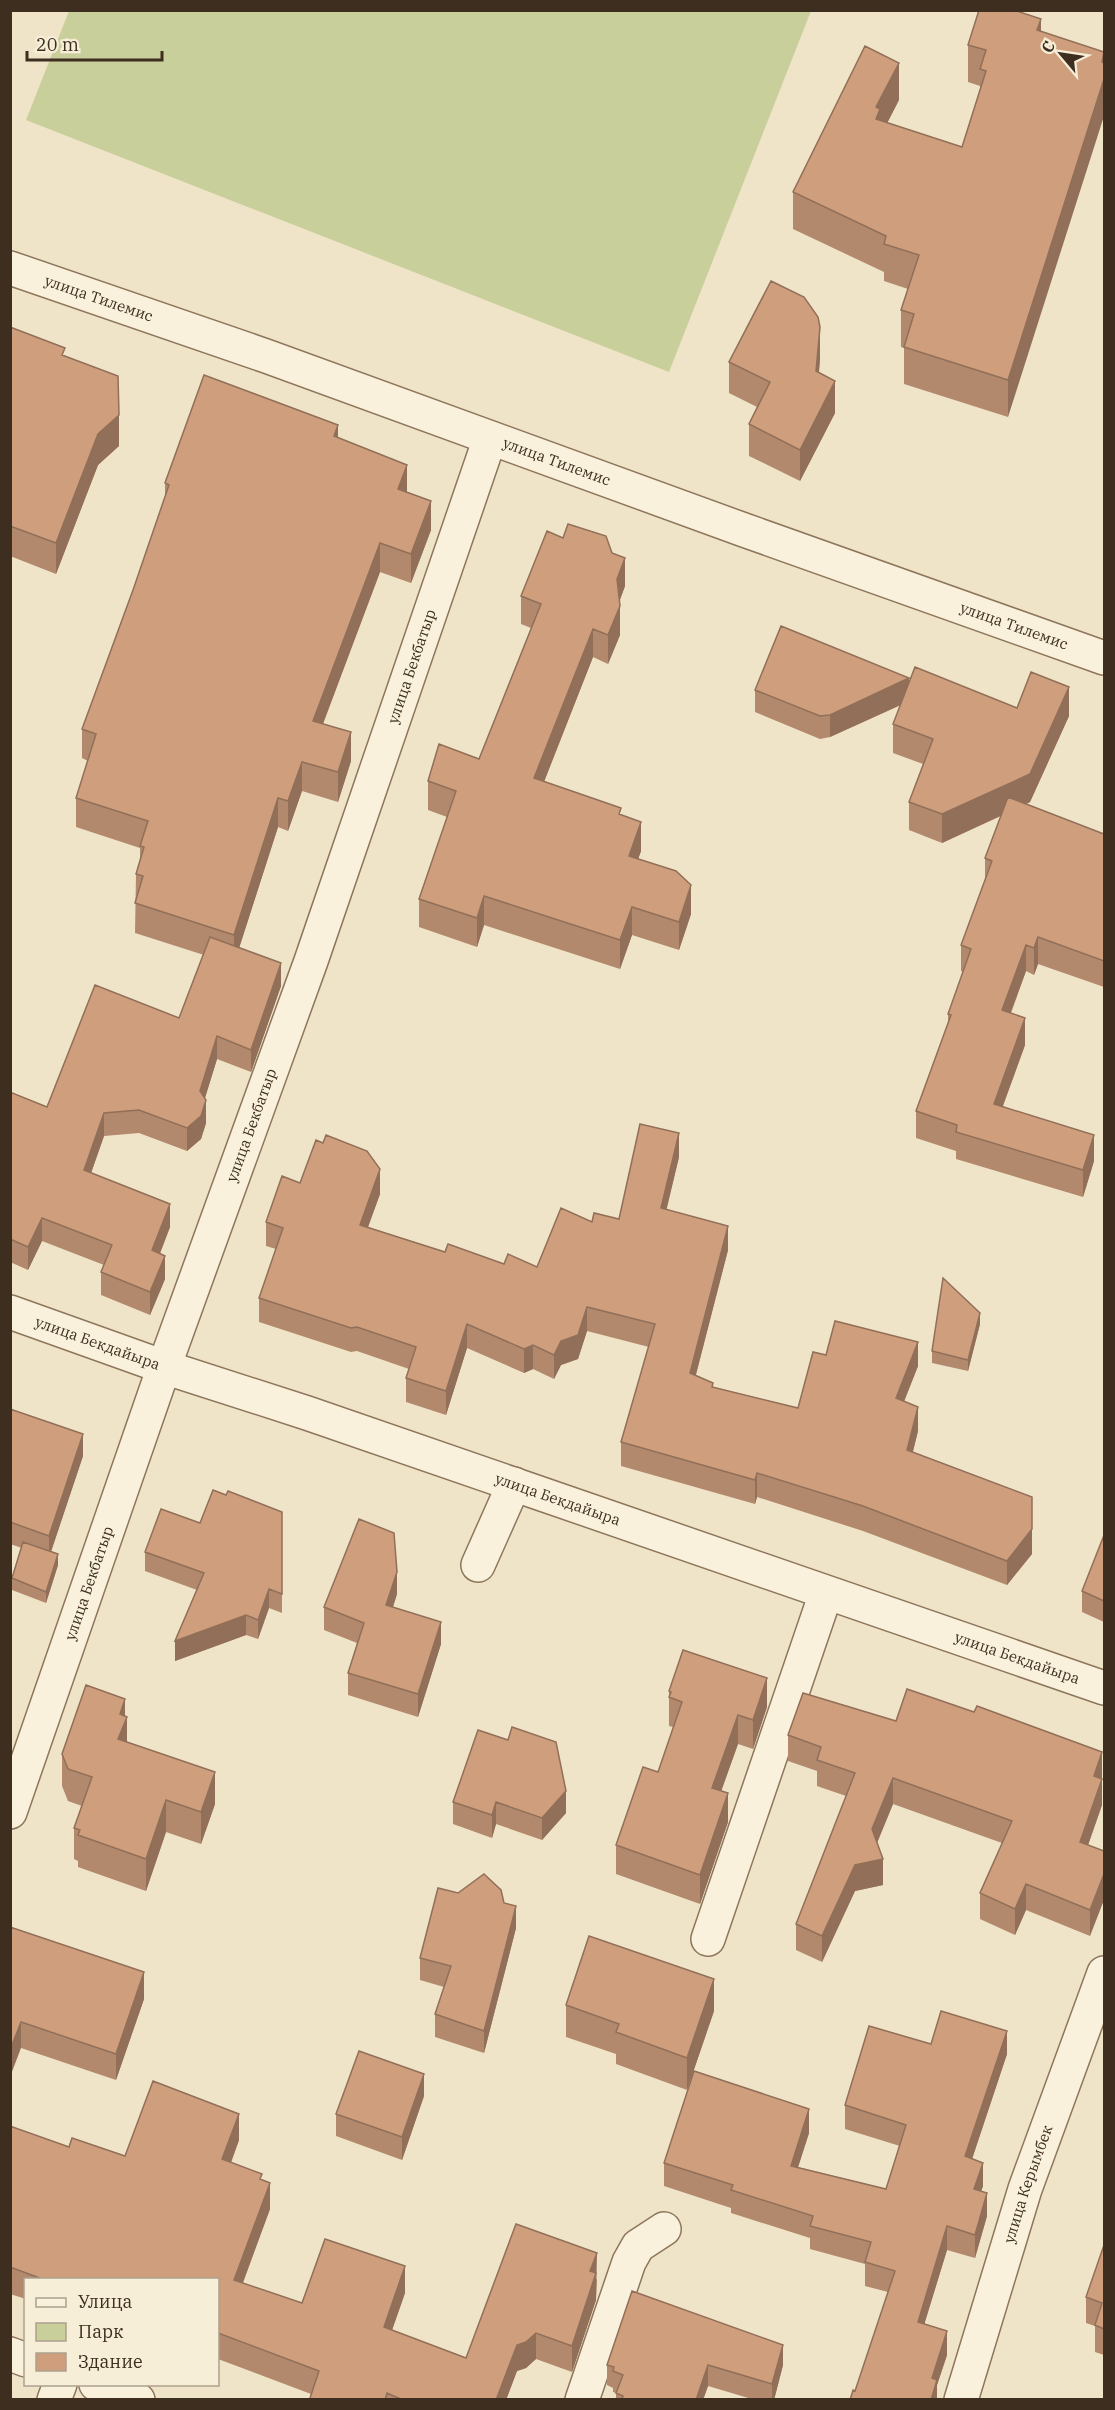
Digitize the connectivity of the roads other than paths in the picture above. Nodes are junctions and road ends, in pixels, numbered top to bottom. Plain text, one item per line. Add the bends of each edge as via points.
1 (10, 268) edge
2 (490, 438) junction
3 (1104, 658) edge
4 (10, 1312) edge
5 (164, 1367) junction
6 (514, 1484) junction
7 (478, 1565) dead end
8 (826, 1593) junction
9 (1104, 1688) edge
10 (10, 1812) edge
11 (708, 1939) dead end
12 (1104, 1972) edge
13 (664, 2229) dead end
14 (60, 2386) edge
15 (99, 2386) edge
16 (54, 2400) edge
17 (138, 2400) edge
18 (582, 2400) edge
19 (961, 2400) edge

1 - 2 street, улица Тилемис
2 - 3 street, улица Тилемис
2 - 5 street, улица Бекбатыр via 303,983
4 - 5 street, улица Бекдайыра
5 - 6 street, улица Бекдайыра
5 - 10 street, улица Бекбатыр
6 - 7 street
6 - 8 street, улица Бекдайыра
8 - 9 street, улица Бекдайыра
8 - 11 street
12 - 19 street, улица Керымбек via 1025,2189
13 - 18 street via 638,2246 629,2262
14 - 16 street
15 - 17 street

